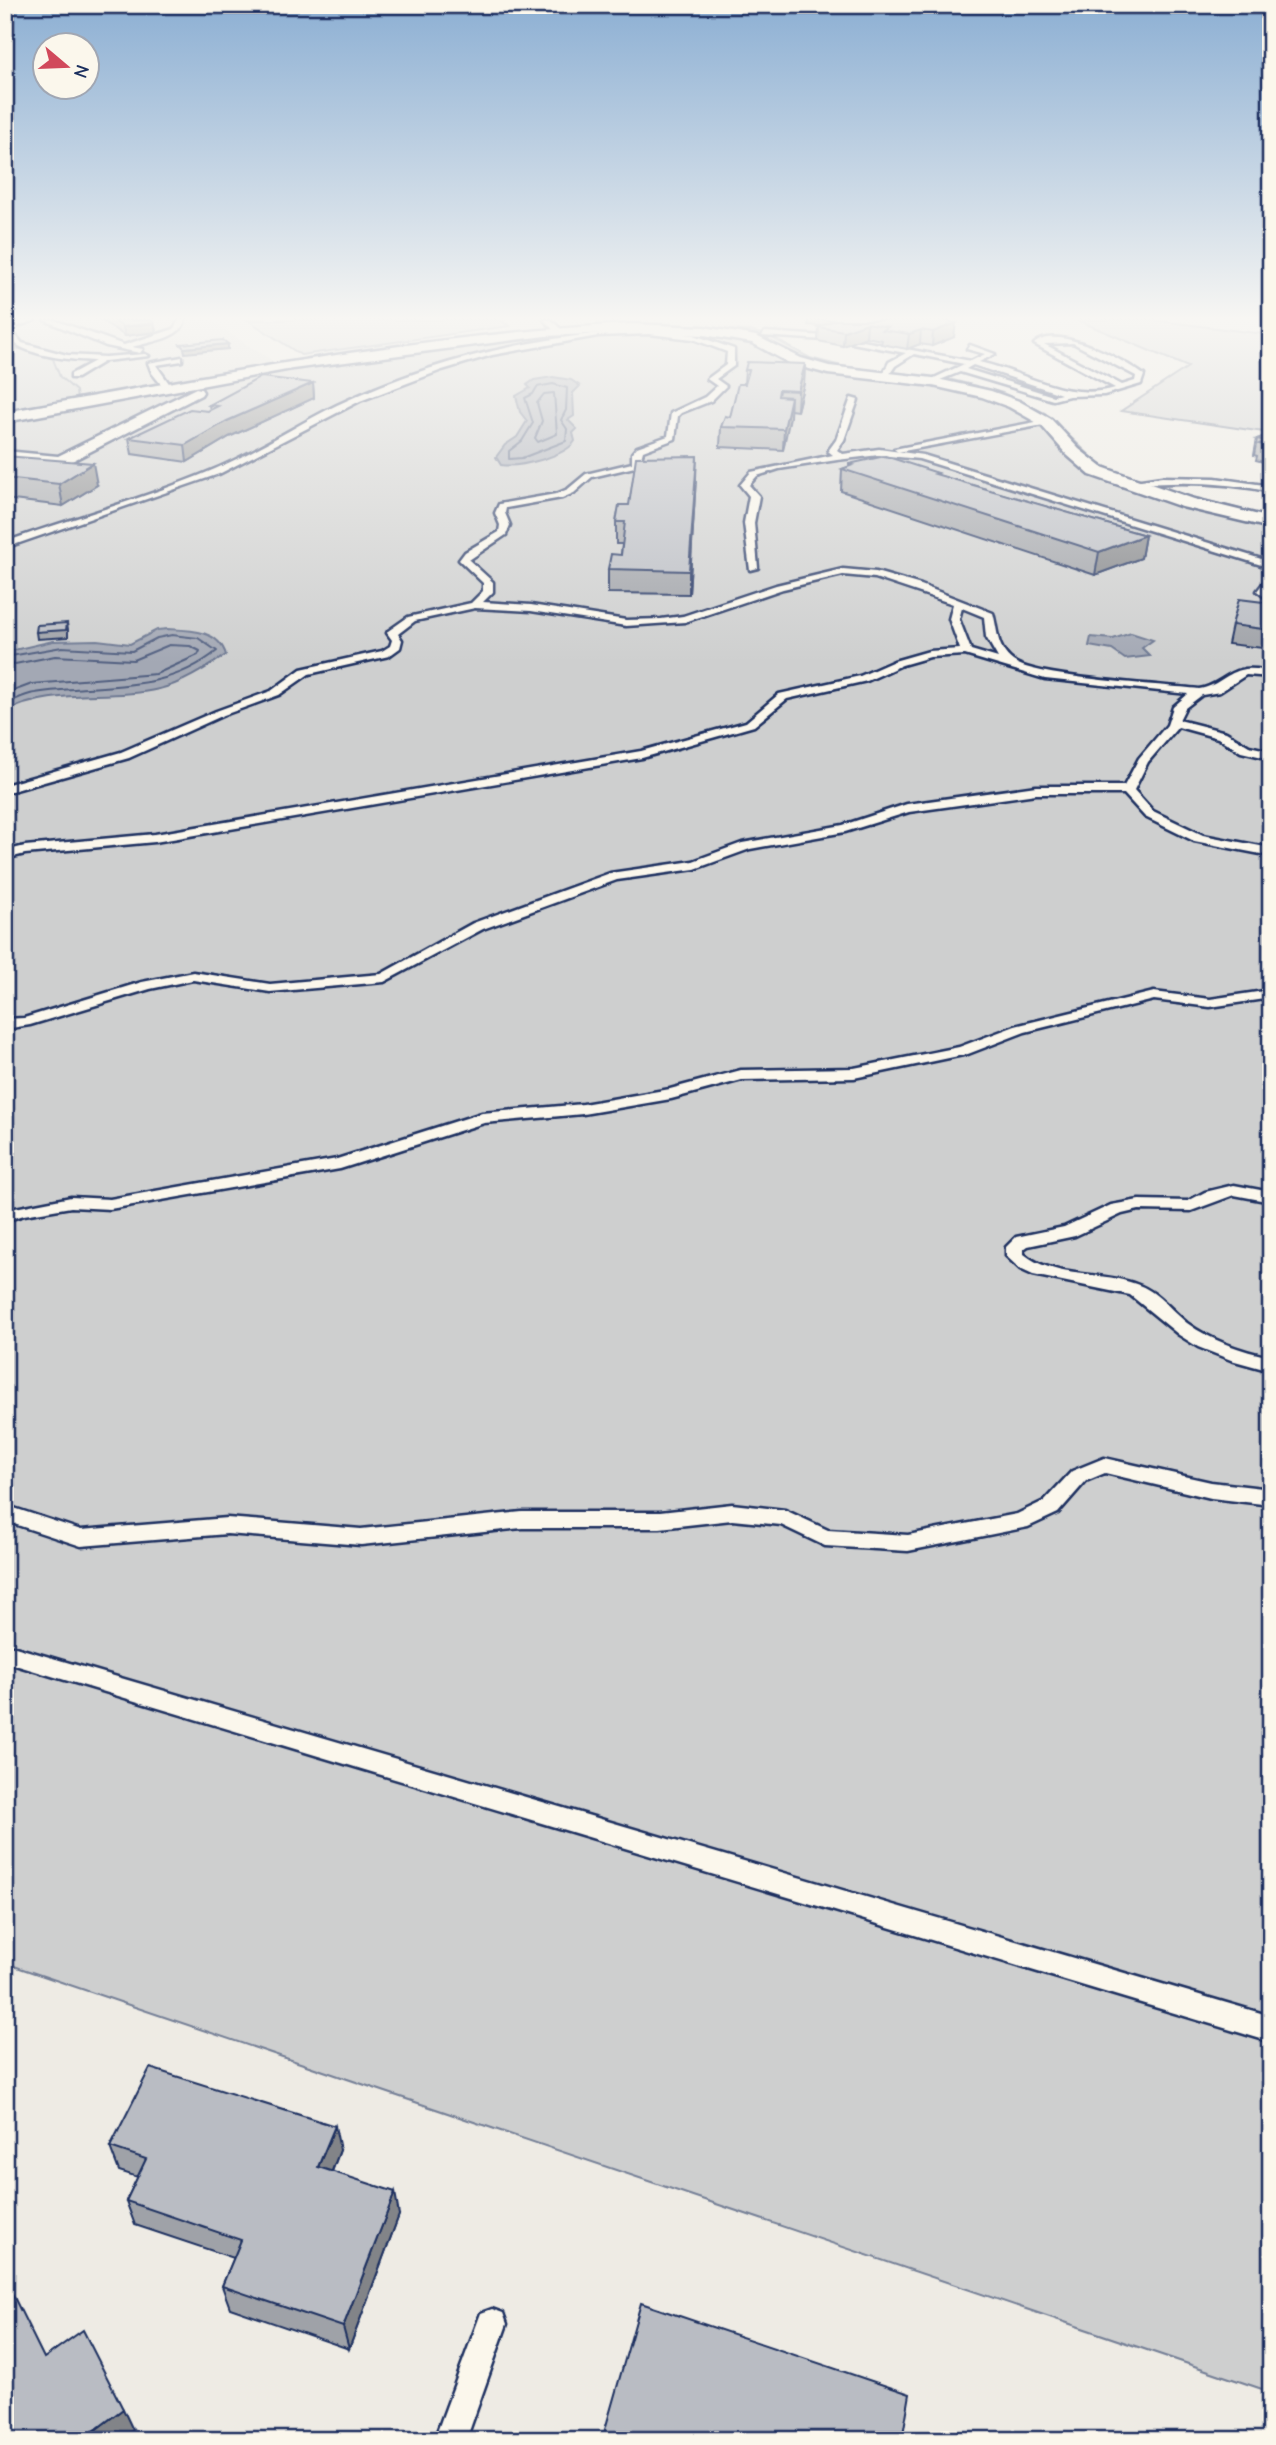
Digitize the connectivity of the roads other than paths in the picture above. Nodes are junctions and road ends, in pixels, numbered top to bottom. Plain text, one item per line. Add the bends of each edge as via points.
1 (113, 434) edge
2 (292, 434) edge
3 (672, 434) edge
4 (842, 434) edge
5 (979, 434) edge
6 (1057, 434) edge
7 (879, 452) junction
8 (5, 456) edge
9 (842, 457) junction
10 (1124, 483) junction
11 (1271, 489) edge
12 (1271, 523) edge
13 (5, 545) edge
14 (1271, 565) edge
15 (753, 568) dead end
16 (1271, 576) edge
17 (1271, 599) edge
18 (475, 604) junction
19 (958, 604) junction
20 (966, 652) junction
21 (1011, 666) junction
22 (1271, 674) edge
23 (1199, 692) junction
24 (1173, 722) junction
25 (1271, 755) edge
26 (5, 789) edge
27 (1128, 790) junction
28 (1271, 852) edge
29 (5, 855) edge
30 (1271, 994) edge
31 (5, 1024) edge
32 (1271, 1197) edge
33 (5, 1216) edge
34 (1271, 1364) edge
35 (1271, 1497) edge
36 (5, 1513) edge
37 (5, 1653) edge
38 (1271, 2029) edge
39 (492, 2325) dead end
40 (450, 2440) edge

1 - 8 street via 60,461
2 - 13 lane via 215,472
3 - 18 lane via 640,449 636,464 620,471 593,473 558,496 502,506 503,533 464,561 488,582 488,592
4 - 9 lane via 832,451
5 - 7 lane
6 - 10 street via 1096,471
7 - 9 lane
7 - 14 lane via 920,457
9 - 15 lane via 778,467 754,474 744,485 754,496 749,523
10 - 11 lane via 1202,477
10 - 12 street
16 - 17 lane via 1262,591
18 - 19 lane via 626,623 661,622 843,572 896,581
18 - 26 lane via 412,619 392,633 396,648 304,671 275,693 125,755
19 - 20 lane via 954,618
19 - 21 lane via 989,615 992,641
20 - 21 lane
20 - 29 lane via 929,654 863,679 783,696 750,724 642,754 155,838 25,849
21 - 23 lane via 1045,676
22 - 23 lane via 1245,672 1216,690
23 - 24 lane via 1179,705
24 - 25 lane
24 - 27 lane
27 - 28 lane via 1149,814 1199,838
27 - 31 lane via 1071,788 997,794 907,808 845,828 747,846 695,865 615,876 478,926 384,978 270,988 193,976
30 - 33 lane via 1210,1003 1154,996 1020,1029 963,1051 854,1073 741,1075 634,1101 482,1118 340,1164 110,1204 71,1202
32 - 34 lane via 1234,1190 1191,1206 1117,1209 1069,1232 1022,1241 1015,1247 1015,1256 1037,1271 1127,1287 1148,1296 1197,1338
35 - 36 lane via 1212,1490 1104,1465 1079,1476 1051,1507 1021,1521 908,1544 825,1538 785,1518 732,1511 660,1520 522,1520 361,1537 226,1526 80,1538
37 - 38 lane
39 - 40 lane

